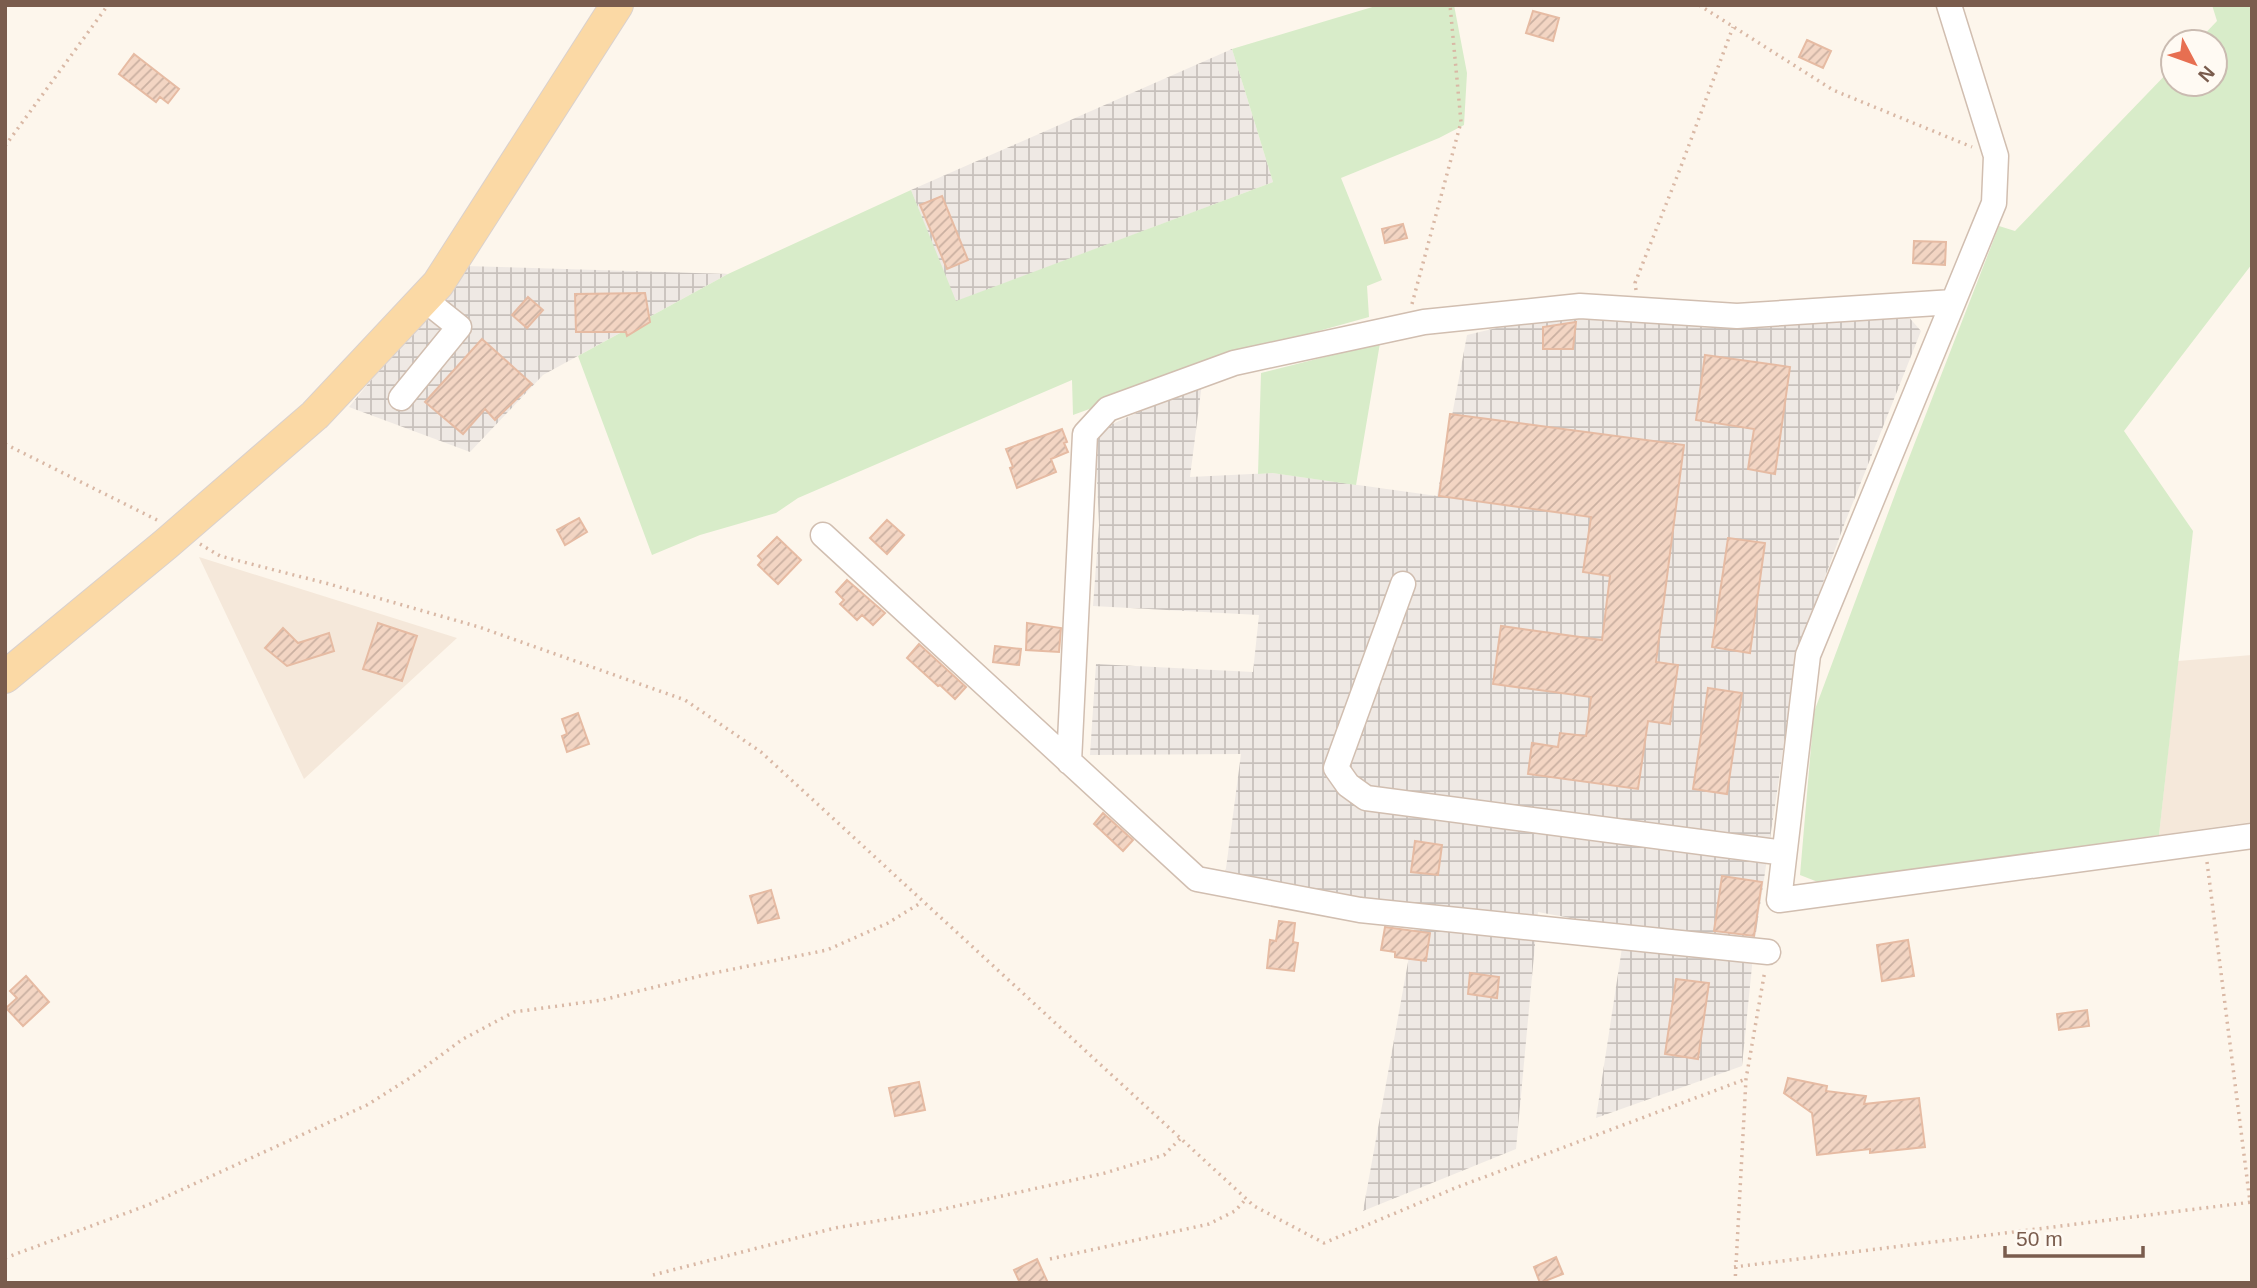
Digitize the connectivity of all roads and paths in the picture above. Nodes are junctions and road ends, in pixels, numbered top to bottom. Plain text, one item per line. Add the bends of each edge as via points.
1 (108, 5) edge
2 (617, 5) edge
3 (1450, 5) edge
4 (1699, 5) edge
5 (1949, 5) edge
6 (1733, 27) junction
7 (5, 146) edge
8 (1996, 156) junction
9 (424, 299) junction
10 (1953, 302) junction
11 (1639, 310) junction
12 (1405, 327) junction
13 (401, 398) dead end
14 (5, 444) edge
15 (179, 532) junction
16 (823, 535) dead end
17 (1403, 584) dead end
18 (5, 677) edge
19 (1069, 762) junction
20 (2252, 836) edge
21 (2205, 843) junction
22 (1784, 853) junction
23 (922, 902) junction
24 (1768, 952) joint
25 (1746, 1079) junction
26 (1180, 1139) junction
27 (1246, 1199) junction
28 (2251, 1202) edge
29 (5, 1258) edge
30 (1051, 1259) dead end
31 (1734, 1267) junction
32 (653, 1275) dead end
33 (1735, 1283) edge

1 - 7 path
2 - 9 main road via 439,284
3 - 12 path via 1461,122
4 - 6 path
5 - 8 street
6 - 8 path via 1833,90
6 - 11 path via 1634,283
8 - 10 street via 1994,204
9 - 13 street via 459,327
9 - 15 main road via 314,415
10 - 11 street via 1737,316
10 - 22 street via 1808,655
11 - 12 street via 1580,306
12 - 19 street via 1234,363 1108,409 1085,434
14 - 15 path
15 - 18 main road
15 - 23 path via 220,556 479,627 685,700 761,752
16 - 19 street
17 - 22 street via 1336,768 1348,785 1366,798
19 - 24 street via 1197,879 1360,910
20 - 21 street
21 - 22 street via 1779,900
21 - 28 path
23 - 26 path
23 - 29 path via 827,950 602,1000 514,1012 463,1039 367,1105 148,1205
24 - 25 path
25 - 27 path via 1455,1188 1324,1243
25 - 31 path
26 - 27 path
26 - 32 path via 1164,1155 1105,1173 835,1228
27 - 30 path via 1235,1211 1209,1224
28 - 31 path
31 - 33 path

